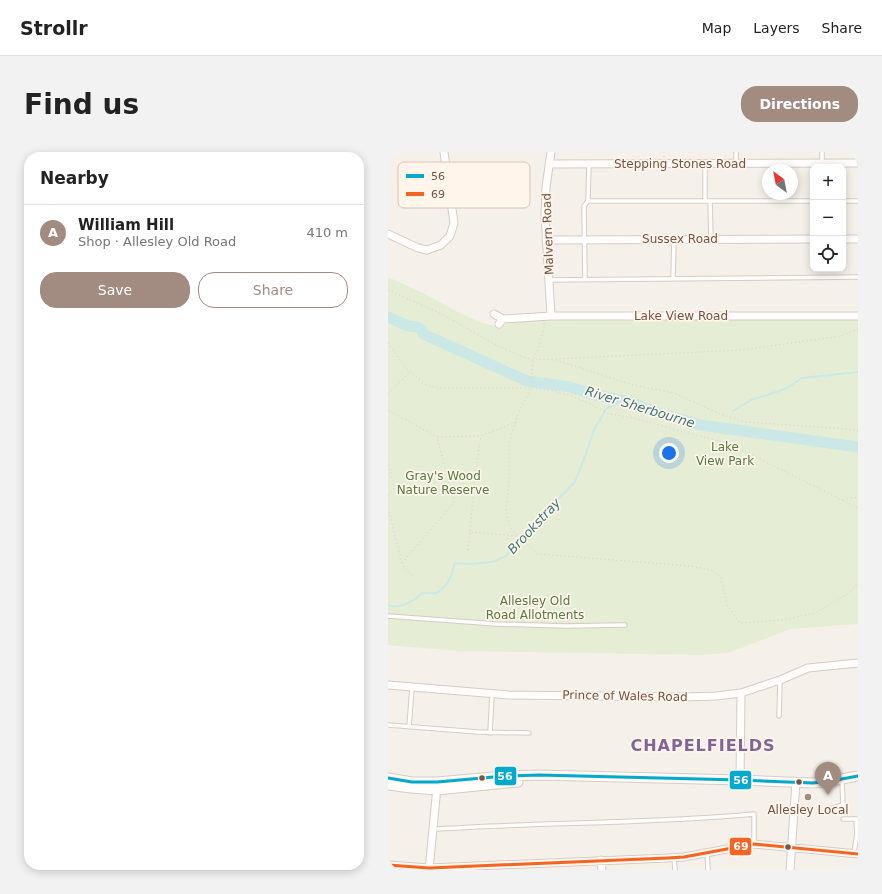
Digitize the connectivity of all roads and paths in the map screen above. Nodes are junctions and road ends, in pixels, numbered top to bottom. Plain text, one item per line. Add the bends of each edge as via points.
1 (444, 152) edge
2 (551, 152) edge
3 (736, 152) edge
4 (822, 152) edge
5 (445, 162) edge
6 (704, 163) junction
7 (736, 163) junction
8 (822, 163) junction
9 (858, 163) edge
10 (550, 164) junction
11 (589, 164) junction
12 (588, 201) junction
13 (708, 201) junction
14 (810, 201) edge
15 (846, 201) edge
16 (858, 201) edge
17 (452, 208) edge
18 (388, 234) edge
19 (674, 239) junction
20 (711, 239) junction
21 (810, 239) edge
22 (846, 239) edge
23 (858, 239) edge
24 (546, 240) junction
25 (584, 240) junction
26 (858, 277) edge
27 (674, 278) junction
28 (585, 279) junction
29 (549, 280) junction
30 (388, 290) edge
31 (494, 314) dead end
32 (548, 316) junction
33 (858, 316) edge
34 (858, 328) edge
35 (388, 343) edge
36 (533, 360) junction
37 (554, 360) junction
38 (411, 371) junction
39 (531, 388) junction
40 (388, 394) edge
41 (388, 410) edge
42 (516, 422) junction
43 (858, 431) edge
44 (481, 436) junction
45 (438, 437) junction
46 (388, 461) edge
47 (476, 475) junction
48 (448, 477) junction
49 (388, 496) edge
50 (858, 497) edge
51 (842, 500) junction
52 (388, 508) edge
53 (858, 508) edge
54 (470, 532) junction
55 (517, 536) junction
56 (468, 550) dead end
57 (402, 563) junction
58 (412, 575) dead end
59 (858, 583) edge
60 (388, 616) edge
61 (625, 625) dead end
62 (858, 663) edge
63 (780, 680) junction
64 (388, 685) edge
65 (412, 687) junction
66 (741, 693) junction
67 (492, 694) junction
68 (779, 716) dead end
69 (388, 725) edge
70 (409, 727) junction
71 (490, 732) junction
72 (528, 733) dead end
73 (858, 776) edge
74 (388, 778) edge
75 (842, 779) junction
76 (740, 782) junction
77 (796, 782) junction
78 (388, 785) edge
79 (437, 786) junction
80 (830, 809) dead end
81 (843, 819) dead end
82 (857, 819) edge
83 (438, 829) dead end
84 (754, 844) junction
85 (792, 848) junction
86 (707, 852) junction
87 (856, 854) edge
88 (674, 857) junction
89 (601, 860) junction
90 (388, 865) edge
91 (429, 869) edge
92 (602, 870) edge
93 (675, 870) edge
94 (708, 870) edge
95 (790, 870) edge

1 - 5 street
2 - 10 street, Malvern Road
3 - 7 lane
4 - 8 lane
6 - 7 street, Stepping Stones Road
6 - 11 street, Stepping Stones Road
6 - 13 lane
7 - 8 street, Stepping Stones Road
8 - 9 street, Stepping Stones Road
10 - 11 street, Stepping Stones Road
10 - 24 street, Malvern Road via 545,215
11 - 12 lane
12 - 13 lane
12 - 25 lane via 584,206
13 - 14 lane
13 - 20 lane
15 - 16 lane
17 - 18 street via 454,223 450,236 441,245 427,250
19 - 20 street, Sussex Road
19 - 25 street, Sussex Road
19 - 27 lane
20 - 21 street, Sussex Road
22 - 23 street
24 - 25 street, Sussex Road
24 - 29 street, Malvern Road
25 - 28 lane
26 - 27 lane
27 - 28 lane
28 - 29 lane
29 - 32 street, Malvern Road
30 - 36 path via 517,356
31 - 32 street, Lake View Road via 501,321
32 - 33 street, Lake View Road
32 - 36 path
34 - 37 path via 841,336 742,350
35 - 38 path
36 - 37 path
36 - 39 path
37 - 43 path via 633,385 674,393 720,414 745,422
38 - 39 path via 426,385 438,388
38 - 40 path
39 - 42 path
39 - 51 path via 569,395 610,414 730,444
41 - 45 path
42 - 44 path
42 - 55 path via 509,444 506,510 509,525
44 - 45 path
44 - 47 path
45 - 48 path
46 - 49 path via 394,488
47 - 48 path
47 - 54 path
48 - 57 path via 454,503
50 - 51 path
51 - 53 path
52 - 57 path
54 - 55 path
54 - 56 path
55 - 59 path via 538,554 711,570 721,577 727,605 740,623 782,620 815,613 848,594
57 - 58 path via 405,570
60 - 61 lane via 496,624
62 - 63 street, Prince of Wales Road via 808,668
63 - 66 street, Prince of Wales Road
63 - 68 lane
64 - 65 street, Prince of Wales Road
65 - 67 street, Prince of Wales Road
65 - 70 lane
66 - 67 street, Prince of Wales Road via 683,697
66 - 76 street
67 - 71 lane
69 - 70 lane
70 - 71 lane
71 - 72 lane
73 - 75 main road
74 - 79 main road
75 - 77 main road
75 - 80 lane via 843,806
76 - 77 main road
76 - 79 main road via 586,779
77 - 85 street
78 - 79 main road via 411,788
79 - 91 street
81 - 82 lane
82 - 87 lane
83 - 84 lane via 705,819 754,814
84 - 85 street
84 - 86 street
85 - 87 street
85 - 95 street
86 - 88 street
86 - 94 lane
88 - 89 street
88 - 93 lane
89 - 91 street
89 - 92 street
90 - 91 street

